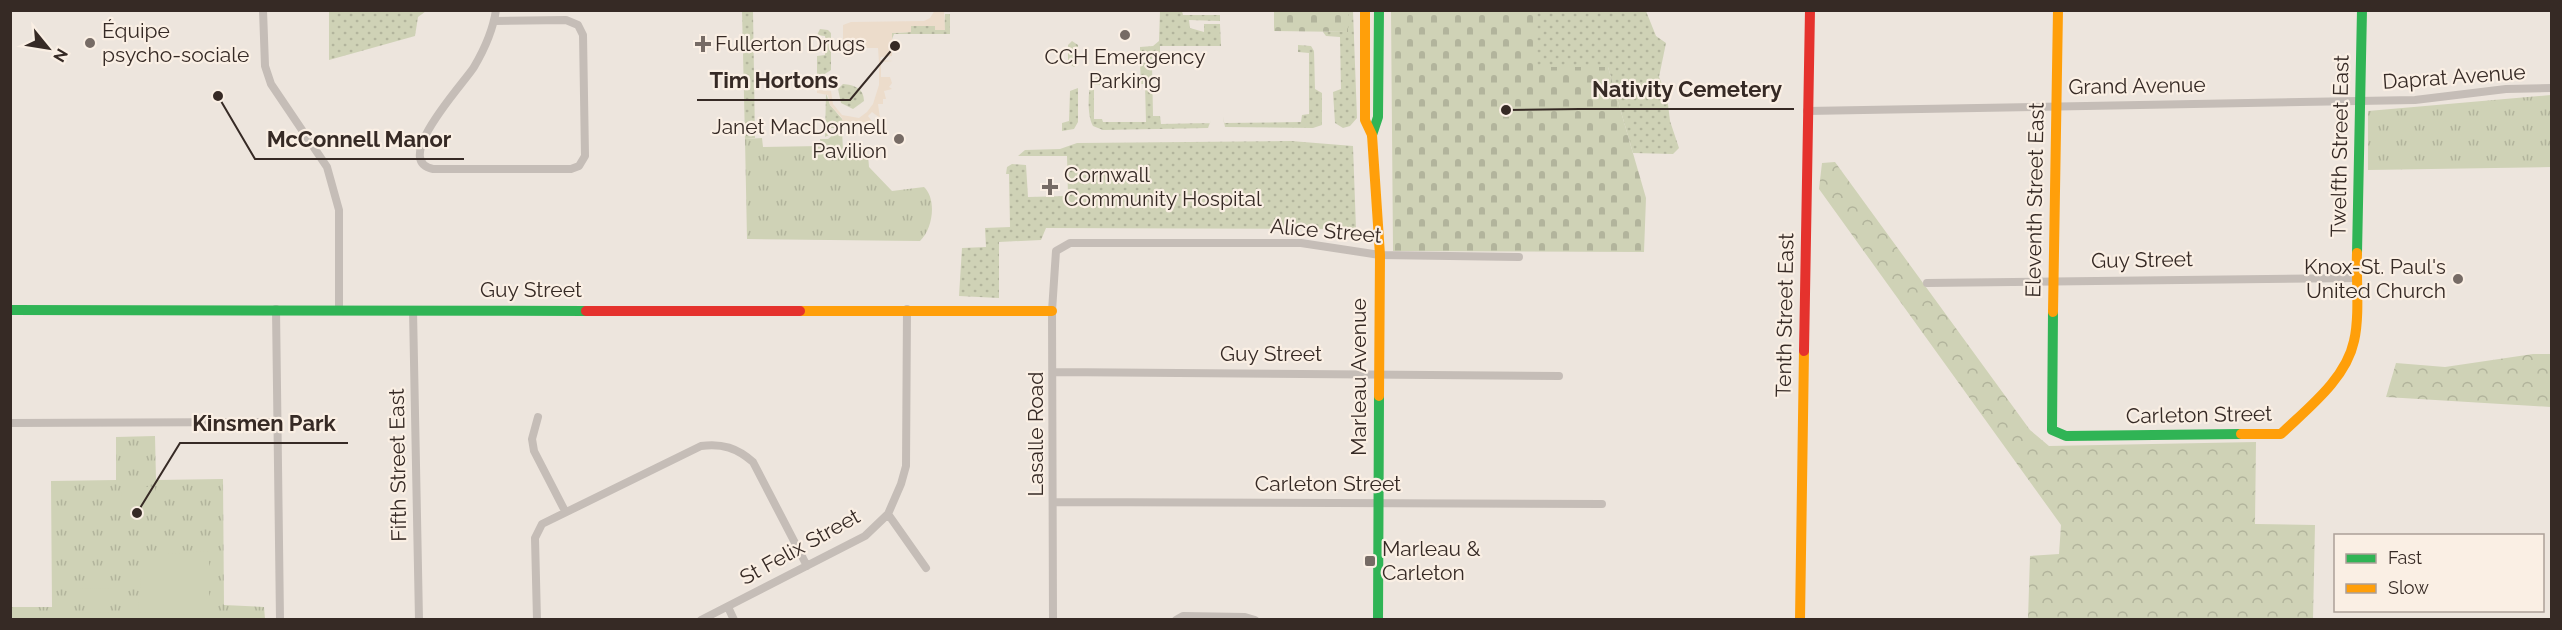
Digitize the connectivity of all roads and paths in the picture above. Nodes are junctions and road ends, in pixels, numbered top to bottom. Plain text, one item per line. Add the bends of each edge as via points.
1 (263, 10) edge
2 (496, 10) edge
3 (1365, 10) edge
4 (1379, 10) edge
5 (1810, 10) edge
6 (2058, 10) edge
7 (2362, 10) edge
8 (495, 21) junction
9 (2552, 88) edge
10 (2359, 101) junction
11 (2056, 106) junction
12 (1807, 111) junction
13 (1372, 135) junction
14 (1059, 249) joint
15 (1380, 255) junction
16 (1519, 257) dead end
17 (2357, 280) junction
18 (2052, 281) junction
19 (1928, 283) dead end
20 (10, 309) edge
21 (276, 309) junction
22 (907, 309) junction
23 (339, 310) junction
24 (413, 310) junction
25 (1052, 311) junction
26 (1054, 372) junction
27 (1378, 373) junction
28 (1559, 376) dead end
29 (2051, 390) joint
30 (538, 417) dead end
31 (276, 422) junction
32 (10, 423) edge
33 (1054, 502) junction
34 (1378, 504) junction
35 (1602, 504) dead end
36 (565, 511) junction
37 (888, 514) junction
38 (807, 566) junction
39 (926, 568) dead end
40 (728, 607) junction
41 (280, 620) edge
42 (419, 620) edge
43 (537, 620) edge
44 (701, 620) edge
45 (734, 620) edge
46 (1053, 620) edge
47 (1176, 620) edge
48 (1255, 620) edge
49 (1378, 620) edge
50 (1800, 620) edge

1 - 23 street via 265,66 271,84 317,151 337,194
2 - 8 street
3 - 13 street, Marleau Avenue via 1365,120
4 - 13 street, Marleau Avenue via 1378,117
5 - 12 street, Tenth Street East
6 - 11 street, Eleventh Street East
7 - 10 street, Twelfth Street East
8 - 8 street via 472,69 426,132 420,155 423,164 433,169 579,166 585,156 584,34 566,20
9 - 10 street, Daprat Avenue
10 - 11 street, Grand Avenue
10 - 17 street, Twelfth Street East
11 - 12 street, Grand Avenue
11 - 18 street, Eleventh Street East
12 - 50 street, Tenth Street East
13 - 15 street, Marleau Avenue
14 - 15 street, Alice Street via 1070,243 1301,243
14 - 25 street, Lasalle Road
15 - 16 street, Alice Street
15 - 27 street, Marleau Avenue
17 - 18 street, Guy Street
17 - 29 street, Carleton Street via 2355,339 2349,359 2281,434 2066,436 2052,430
18 - 19 street, Guy Street
18 - 29 street, Eleventh Street East
20 - 21 street, Guy Street
21 - 23 street, Guy Street
21 - 31 street
22 - 24 street, Guy Street
22 - 25 street, Guy Street
22 - 37 street, St Felix Street via 906,466
23 - 24 street, Guy Street
24 - 42 street, Fifth Street East
25 - 26 street, Lasalle Road
26 - 27 street, Guy Street
26 - 33 street, Lasalle Road
27 - 28 street, Guy Street
27 - 34 street, Marleau Avenue
30 - 36 street via 532,439 534,451
31 - 32 street
31 - 41 street
33 - 34 street, Carleton Street
33 - 46 street, Lasalle Road
34 - 35 street, Carleton Street
34 - 49 street, Marleau Avenue
36 - 38 street via 692,449 726,445 753,462
36 - 43 street via 545,521 536,533
37 - 38 street, St Felix Street via 866,536
37 - 39 street
38 - 40 street, St Felix Street
40 - 44 street, St Felix Street
40 - 45 street
47 - 48 street via 1183,616

